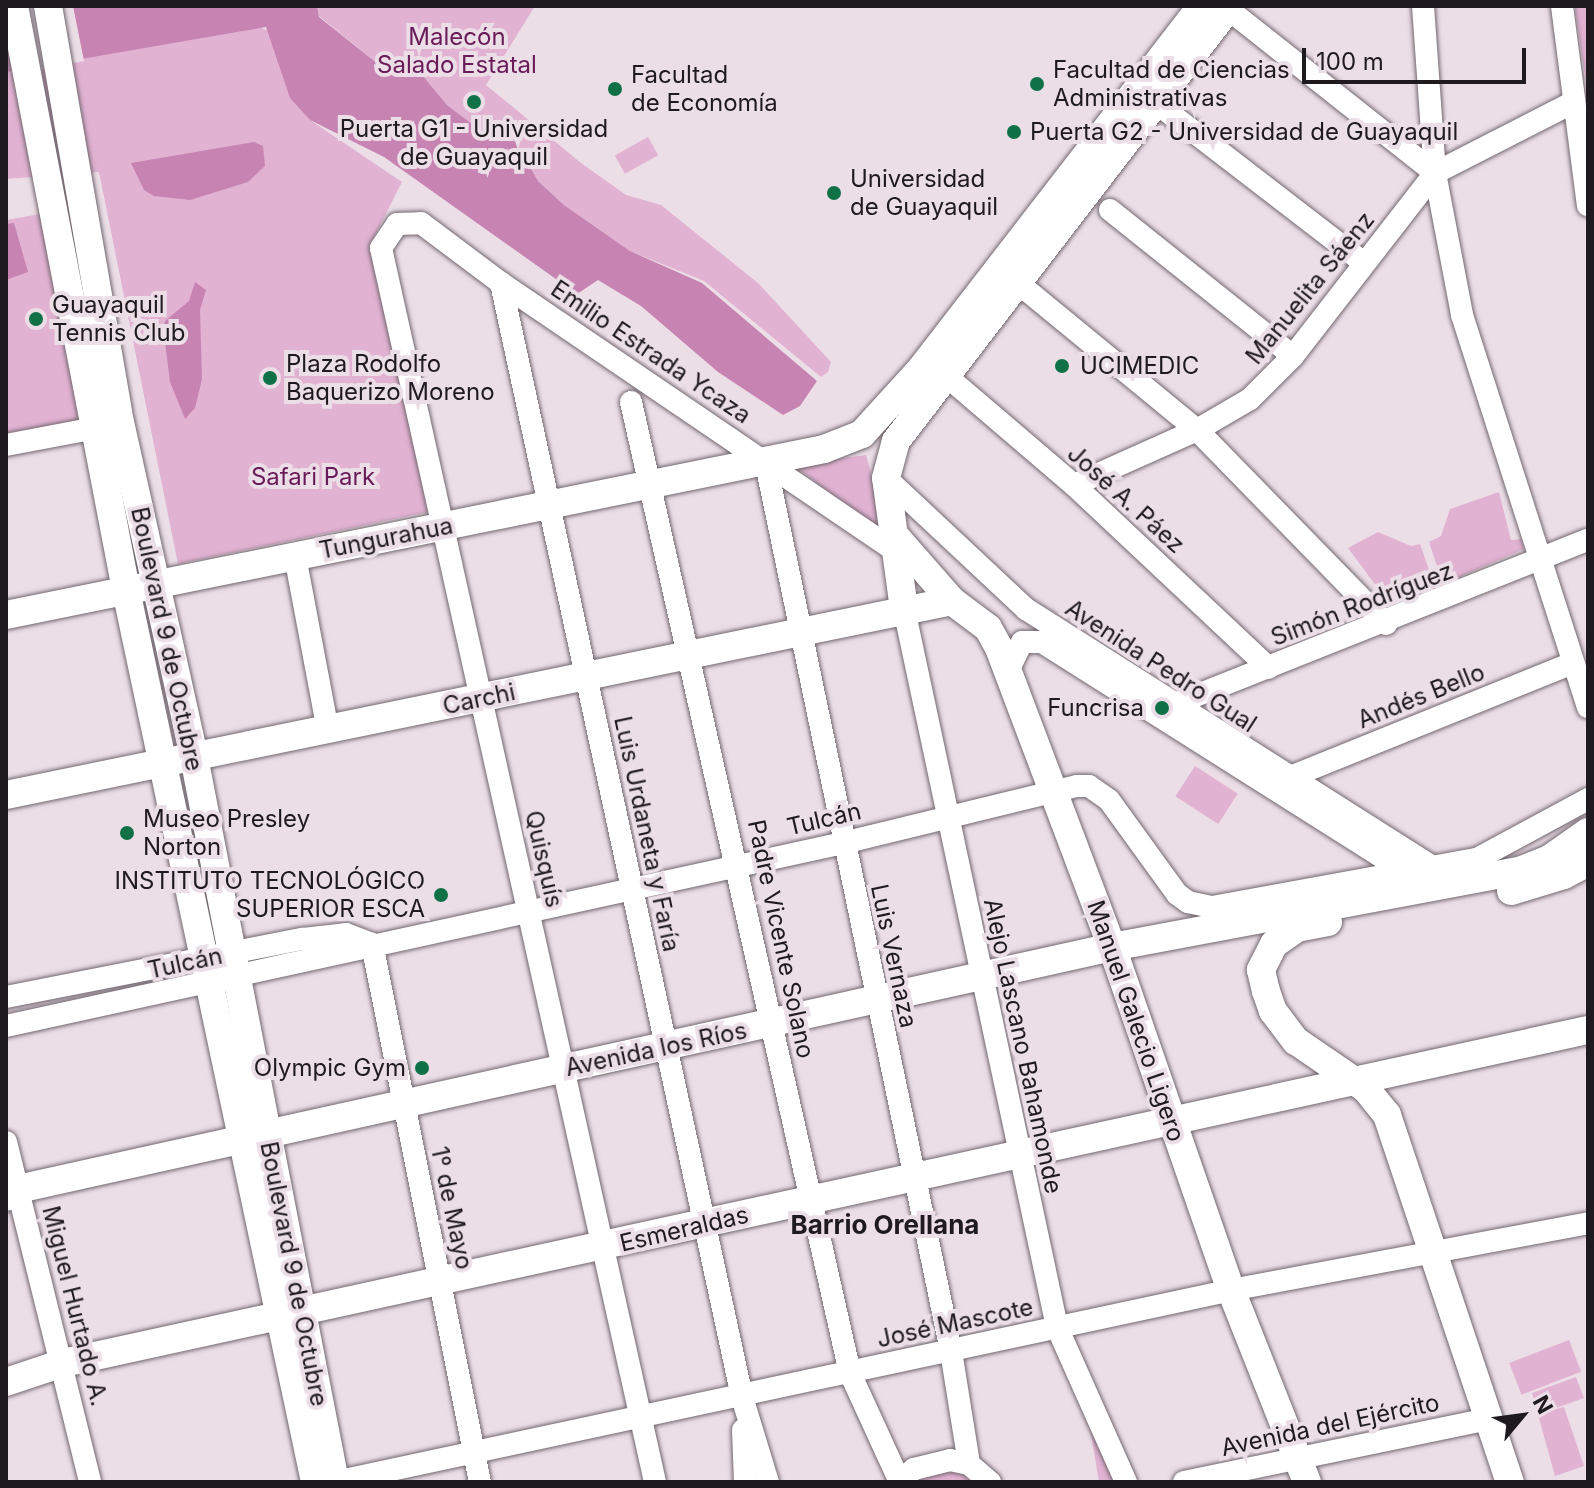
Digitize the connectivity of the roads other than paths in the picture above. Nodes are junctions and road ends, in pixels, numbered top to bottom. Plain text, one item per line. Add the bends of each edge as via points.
1 (14, 6) edge
2 (48, 6) edge
3 (1423, 6) edge
4 (1562, 6) edge
5 (1220, 7) edge
6 (1155, 102) junction
7 (1572, 103) junction
8 (1435, 173) junction
9 (1588, 205) edge
10 (1110, 210) dead end
11 (381, 248) joint
12 (1363, 262) junction
13 (501, 283) junction
14 (1018, 283) junction
15 (1293, 356) junction
16 (944, 374) junction
17 (631, 402) dead end
18 (96, 428) junction
19 (1197, 430) junction
20 (6, 445) edge
21 (765, 459) junction
22 (886, 478) junction
23 (650, 482) junction
24 (1074, 485) junction
25 (549, 505) junction
26 (443, 526) junction
27 (1588, 540) edge
28 (897, 545) junction
29 (295, 556) junction
30 (1538, 561) junction
31 (155, 588) junction
32 (127, 595) junction
33 (952, 601) junction
34 (904, 609) junction
35 (6, 615) edge
36 (1386, 624) junction
37 (800, 628) junction
38 (690, 652) junction
39 (1573, 663) junction
40 (1269, 668) junction
41 (1008, 671) junction
42 (585, 674) junction
43 (480, 699) junction
44 (1588, 707) edge
45 (1163, 709) junction
46 (328, 730) junction
47 (194, 757) junction
48 (165, 763) junction
49 (1288, 778) junction
50 (1052, 792) junction
51 (6, 795) edge
52 (1588, 799) edge
53 (947, 816) junction
54 (843, 843) junction
55 (1586, 843) edge
56 (738, 864) junction
57 (1438, 866) junction
58 (1404, 871) junction
59 (1490, 875) junction
60 (1373, 877) junction
61 (632, 887) junction
62 (1305, 908) junction
63 (529, 910) junction
64 (372, 944) junction
65 (1112, 947) junction
66 (222, 968) junction
67 (981, 978) junction
68 (6, 997) edge
69 (877, 1000) junction
70 (1273, 1011) junction
71 (773, 1023) junction
72 (6, 1026) edge
73 (1588, 1030) edge
74 (667, 1046) junction
75 (564, 1069) junction
76 (1351, 1079) junction
77 (403, 1105) junction
78 (1171, 1120) junction
79 (256, 1137) junction
80 (6, 1142) edge
81 (1020, 1154) junction
82 (915, 1177) junction
83 (12, 1190) edge
84 (812, 1201) junction
85 (1588, 1223) edge
86 (705, 1225) junction
87 (603, 1248) junction
88 (1432, 1254) junction
89 (441, 1282) junction
90 (1231, 1290) junction
91 (292, 1313) junction
92 (1057, 1327) junction
93 (951, 1351) junction
94 (63, 1363) junction
95 (6, 1367) edge
96 (850, 1373) junction
97 (6, 1382) edge
98 (742, 1397) junction
99 (641, 1419) junction
100 (1487, 1419) junction
101 (474, 1454) junction
102 (969, 1464) junction
103 (1303, 1470) edge
104 (898, 1481) edge
105 (90, 1482) edge
106 (315, 1482) edge
107 (335, 1482) edge
108 (480, 1482) edge
109 (655, 1482) edge
110 (745, 1482) edge
111 (768, 1482) edge
112 (990, 1482) edge
113 (1126, 1482) edge
114 (1184, 1482) edge
115 (1317, 1482) edge
116 (1510, 1482) edge

1 - 18 main road, Boulevard 9 de Octubre
2 - 31 main road, Boulevard 9 de Octubre via 120,422
3 - 8 street
4 - 7 street
5 - 6 main road
5 - 8 street
5 - 21 main road, Tungurahua via 881,417 844,442
6 - 12 street
6 - 14 main road
7 - 8 street, Manuelita Sáenz
7 - 9 street
8 - 12 street, Manuelita Sáenz
8 - 30 street via 1462,315
10 - 15 street
11 - 13 street, Emilio Estrada Ycaza via 397,224 421,223
11 - 26 street, Quisquís
12 - 15 street, Manuelita Sáenz
13 - 21 street, Emilio Estrada Ycaza
13 - 25 street, Luis Urdaneta y Faría
14 - 16 main road
14 - 19 street
15 - 19 street, Manuelita Sáenz via 1250,399
16 - 22 main road via 896,441
16 - 24 street, José A. Páez
17 - 23 street, Padre Vicente Solano
18 - 20 street
18 - 32 main road, Boulevard 9 de Octubre
19 - 24 street, Manuelita Sáenz
19 - 36 street
21 - 23 main road, Tungurahua
21 - 28 street, Emilio Estrada Ycaza
21 - 37 street, Luis Vernaza
22 - 28 main road
22 - 45 street, Avenida Pedro Gual via 1003,592
23 - 25 main road, Tungurahua
23 - 38 street, Padre Vicente Solano
24 - 40 street, José A. Páez
25 - 26 main road, Tungurahua
25 - 42 street, Luis Urdaneta y Faría
26 - 29 main road, Tungurahua
26 - 43 street, Quisquís
27 - 30 street, Simón Rodríguez
28 - 33 main road, Manuel Galecio Ligero
28 - 34 main road
29 - 31 main road, Tungurahua
29 - 46 street
30 - 36 street, Simón Rodríguez
30 - 39 street
31 - 32 main road, Tungurahua
31 - 47 main road, Boulevard 9 de Octubre
32 - 35 main road, Tungurahua
32 - 48 main road, Boulevard 9 de Octubre
33 - 34 main road, Carchi
33 - 41 main road, Manuel Galecio Ligero via 988,628
34 - 37 main road, Carchi
34 - 53 street, Alejo Lascano Bahamonde
36 - 40 street, Simón Rodríguez
37 - 38 main road, Carchi
37 - 54 street, Luis Vernaza
38 - 42 main road, Carchi
38 - 56 street, Padre Vicente Solano
39 - 44 street
39 - 49 street, Andés Bello
40 - 45 street, Simón Rodríguez
41 - 45 street, Avenida Pedro Gual via 1018,645 1034,639
41 - 50 main road, Manuel Galecio Ligero
42 - 43 main road, Carchi
42 - 61 street, Luis Urdaneta y Faría
43 - 46 main road, Carchi
43 - 63 street, Quisquís
45 - 49 street, Avenida Pedro Gual
45 - 58 street, Avenida Pedro Gual
46 - 47 main road, Carchi
47 - 48 main road, Carchi
47 - 66 main road, Boulevard 9 de Octubre
48 - 51 main road, Carchi
48 - 66 main road, Boulevard 9 de Octubre
49 - 57 street, Avenida Pedro Gual
50 - 53 street, Tulcán
50 - 60 street, Tulcán via 1077,786 1100,791 1177,894 1199,906
50 - 65 main road, Manuel Galecio Ligero
52 - 57 street via 1502,850
53 - 54 street, Tulcán
53 - 67 street, Alejo Lascano Bahamonde
54 - 56 street, Tulcán
54 - 69 street, Luis Vernaza
55 - 59 main road via 1535,866
55 - 70 main road via 1525,888 1297,928 1274,944 1263,961 1262,979
56 - 61 street, Tulcán
56 - 71 street, Padre Vicente Solano
57 - 58 street
57 - 59 main road
58 - 60 street
59 - 62 main road
60 - 62 main road
61 - 63 street, Tulcán
61 - 74 street, Luis Urdaneta y Faría
62 - 65 main road, Avenida los Ríos
62 - 70 main road via 1272,922 1255,949 1255,978
63 - 64 street, Tulcán
63 - 75 street, Quisquís
64 - 66 street, Tulcán
64 - 77 street, 1º de Mayo
65 - 67 main road, Avenida los Ríos
65 - 78 main road, Manuel Galecio Ligero
66 - 68 street, Tulcán
66 - 72 street, Tulcán
66 - 79 main road, Boulevard 9 de Octubre
67 - 69 main road, Avenida los Ríos
67 - 81 street, Alejo Lascano Bahamonde
69 - 71 main road, Avenida los Ríos
69 - 82 street, Luis Vernaza
70 - 76 main road via 1309,1054
71 - 74 main road, Avenida los Ríos
71 - 84 street, Padre Vicente Solano
73 - 76 main road, Esmeraldas
74 - 75 main road, Avenida los Ríos
74 - 86 street, Luis Urdaneta y Faría
75 - 77 main road, Avenida los Ríos
75 - 87 street, Quisquís
76 - 78 main road, Esmeraldas
76 - 88 main road via 1387,1115
77 - 79 main road, Avenida los Ríos
77 - 89 street, 1º de Mayo
78 - 81 main road, Esmeraldas
78 - 90 main road, Manuel Galecio Ligero
79 - 83 main road, Avenida los Ríos
79 - 91 main road, Boulevard 9 de Octubre
80 - 83 street, Miguel Hurtado A.
81 - 82 main road, Esmeraldas
81 - 92 street, Alejo Lascano Bahamonde
82 - 84 main road, Esmeraldas
82 - 93 street, Luis Vernaza
83 - 94 street, Miguel Hurtado A.
84 - 86 main road, Esmeraldas
84 - 96 street, Padre Vicente Solano
85 - 88 street, José Mascote
86 - 87 main road, Esmeraldas
86 - 98 street, Luis Urdaneta y Faría
87 - 89 main road, Esmeraldas
87 - 99 street, Quisquís
88 - 90 street, José Mascote
88 - 100 main road
89 - 91 main road, Esmeraldas
89 - 101 street, 1º de Mayo
90 - 92 street, José Mascote
90 - 103 main road, Manuel Galecio Ligero
91 - 94 main road, Esmeraldas
91 - 106 main road, Boulevard 9 de Octubre
91 - 107 main road, Boulevard 9 de Octubre
92 - 93 street, José Mascote
92 - 113 street, Alejo Lascano Bahamonde
93 - 96 street, José Mascote
93 - 102 street, Luis Vernaza
94 - 95 main road, Esmeraldas via 40,1359
94 - 97 main road, Esmeraldas
94 - 105 street, Miguel Hurtado A.
96 - 98 street, José Mascote
96 - 104 street, Padre Vicente Solano
98 - 99 street, José Mascote
98 - 110 street, Luis Urdaneta y Faría
98 - 111 street, Luis Urdaneta y Faría
99 - 101 street, José Mascote
99 - 109 street, Quisquís
100 - 103 street, Avenida del Ejército
100 - 116 main road
101 - 107 street, José Mascote
101 - 108 street, 1º de Mayo
102 - 104 street via 931,1462
102 - 112 street
103 - 114 street, Avenida del Ejército
103 - 115 street, Manuel Galecio Ligero

